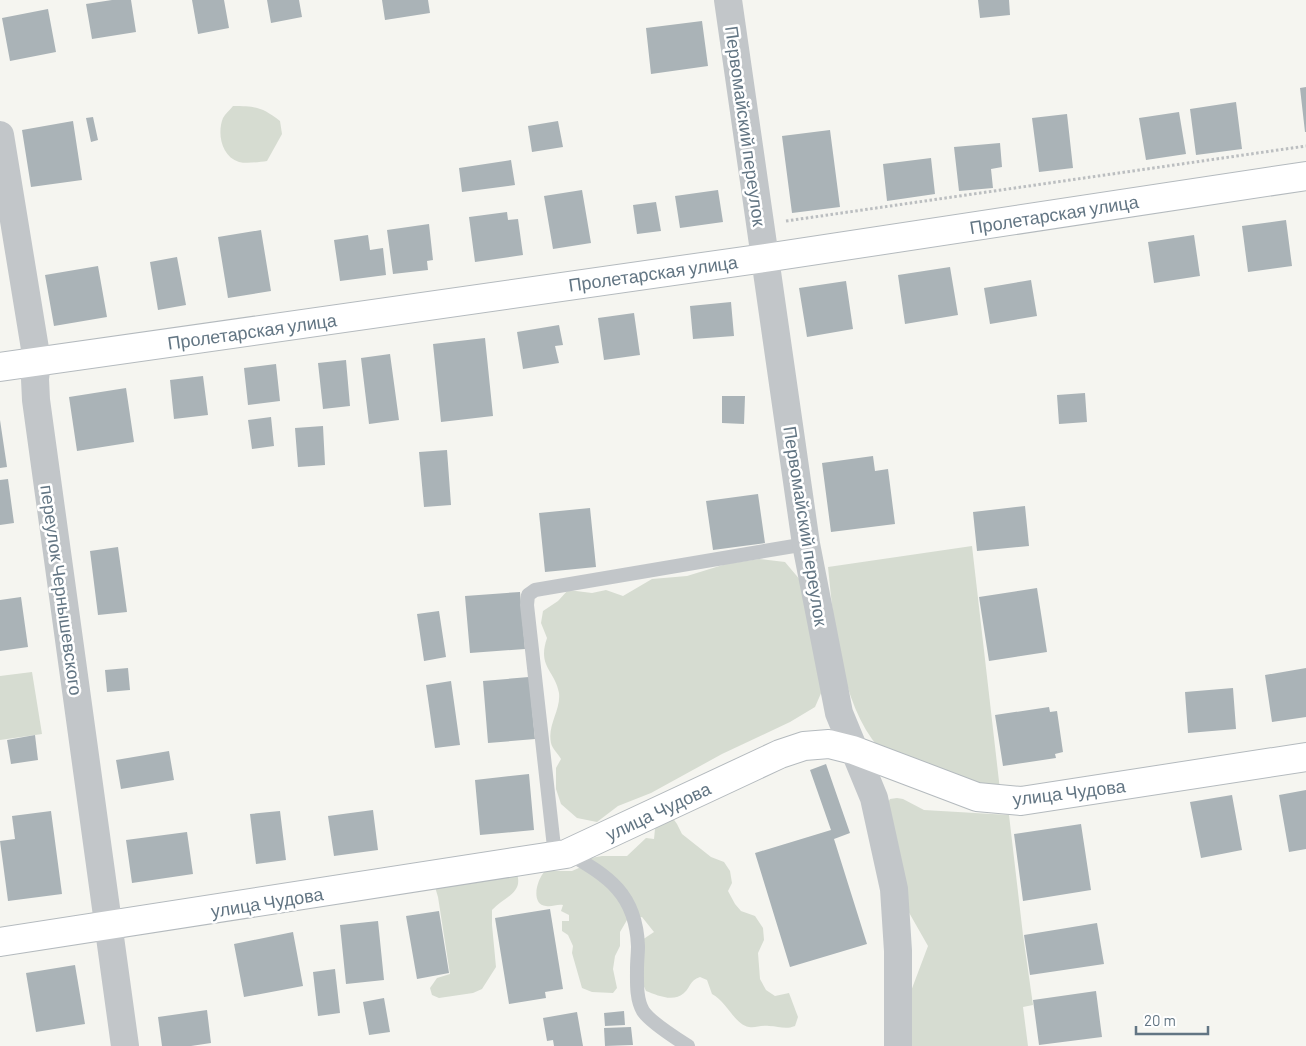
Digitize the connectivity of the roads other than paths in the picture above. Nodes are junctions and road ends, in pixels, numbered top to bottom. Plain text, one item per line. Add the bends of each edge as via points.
1 (728, 0) edge
2 (0, 135) edge
3 (1306, 176) edge
4 (765, 258) junction
5 (37, 361) junction
6 (0, 367) edge
7 (806, 544) junction
8 (853, 750) junction
9 (1306, 757) edge
10 (561, 855) junction
11 (108, 927) junction
12 (0, 942) edge
13 (125, 1046) edge
14 (688, 1046) edge
15 (898, 1046) edge

1 - 4 street, Первомайский переулок
2 - 5 street, переулок Чернышевского
3 - 4 street, Пролетарская улица
4 - 5 street, Пролетарская улица
4 - 7 street, Первомайский переулок
5 - 6 street, Пролетарская улица
5 - 11 street, переулок Чернышевского via 36,400
7 - 8 street, Первомайский переулок via 839,713
7 - 10 lane via 535,590 528,595
8 - 9 street, улица Чудова via 977,797 1021,801
8 - 10 street, улица Чудова via 829,744 804,746 780,754
8 - 15 street, Первомайский переулок via 874,798 894,889
10 - 11 street, улица Чудова
10 - 14 lane via 598,870 616,885 628,902 638,945 638,989 643,1011
11 - 12 street, улица Чудова
11 - 13 street, переулок Чернышевского

